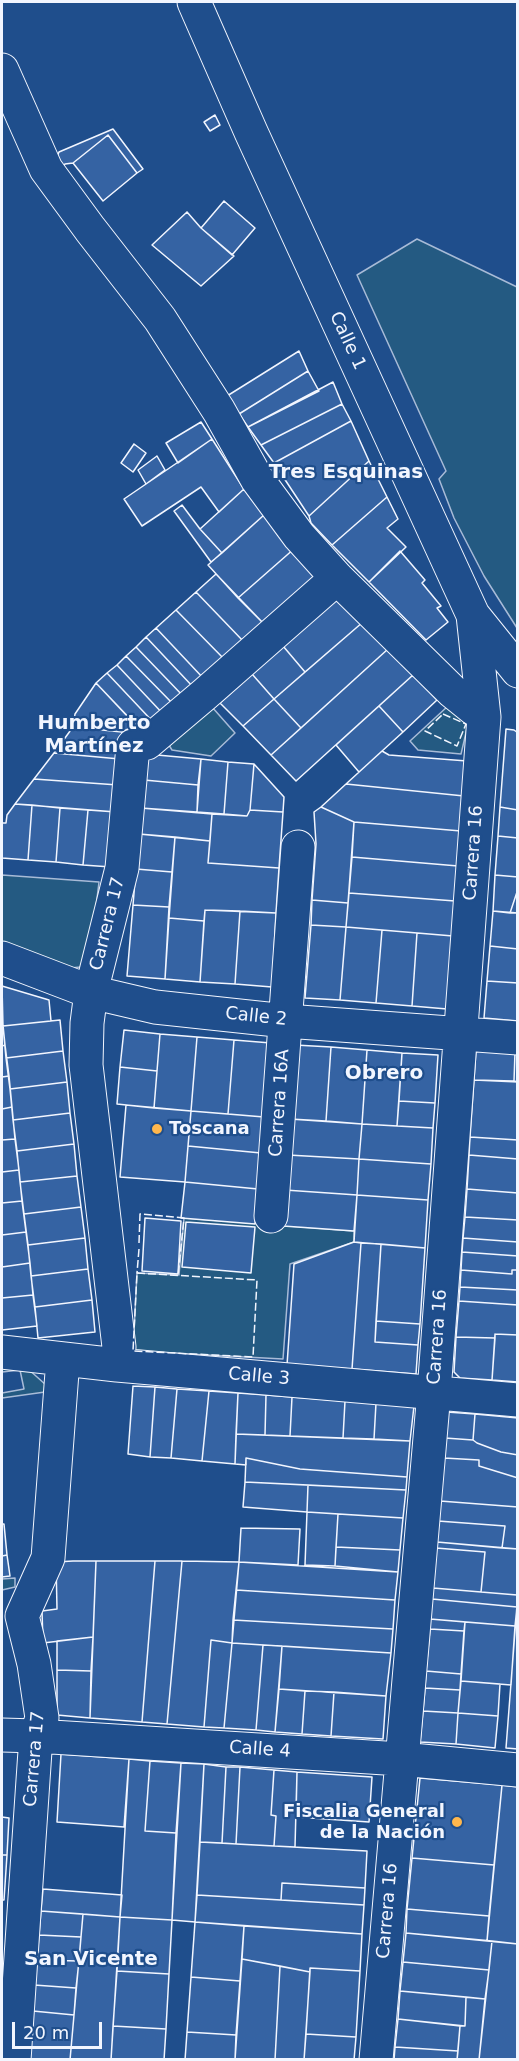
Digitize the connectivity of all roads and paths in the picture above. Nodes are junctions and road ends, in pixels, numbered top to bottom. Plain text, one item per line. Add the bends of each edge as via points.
1 (194, 2) edge
2 (2, 70) edge
3 (337, 578) junction
4 (473, 615) junction
5 (518, 671) edge
6 (484, 717) junction
7 (298, 847) dead end
8 (2, 958) edge
9 (91, 992) junction
10 (286, 1020) junction
11 (460, 1034) junction
12 (518, 1038) edge
13 (272, 1216) dead end
14 (2, 1352) edge
15 (63, 1359) junction
16 (117, 1365) junction
17 (434, 1392) junction
18 (518, 1400) edge
19 (12, 1613) edge
20 (2, 1735) edge
21 (36, 1736) junction
22 (401, 1759) junction
23 (518, 1770) edge
24 (14, 2060) edge
25 (376, 2060) edge

1 - 4 street, Calle 1
2 - 3 street via 46,169 159,319 219,411 257,479 299,536
3 - 6 street via 453,692
3 - 9 street, Carrera 17 via 156,736 133,746 122,868
4 - 5 street, Calle 1
4 - 6 street, Carrera 16
6 - 11 street, Carrera 16
7 - 10 street, Carrera 16A
8 - 9 street, Calle 2
9 - 10 street, Calle 2 via 155,1007
9 - 16 street, Carrera 17 via 86,1065
10 - 11 street, Calle 2
10 - 13 street, Carrera 16A
11 - 12 street, Calle 2
11 - 17 street, Carrera 16
14 - 15 street, Calle 3
15 - 16 street, Calle 3
15 - 19 street, Carrera 17 via 48,1558
16 - 17 street, Calle 3
17 - 18 street, Calle 3
17 - 22 street, Carrera 16
19 - 21 street, Carrera 17 via 34,1664 42,1718
20 - 21 street, Calle 4
21 - 22 street, Calle 4
21 - 24 street, Carrera 17
22 - 23 street, Calle 4
22 - 25 street, Carrera 16

